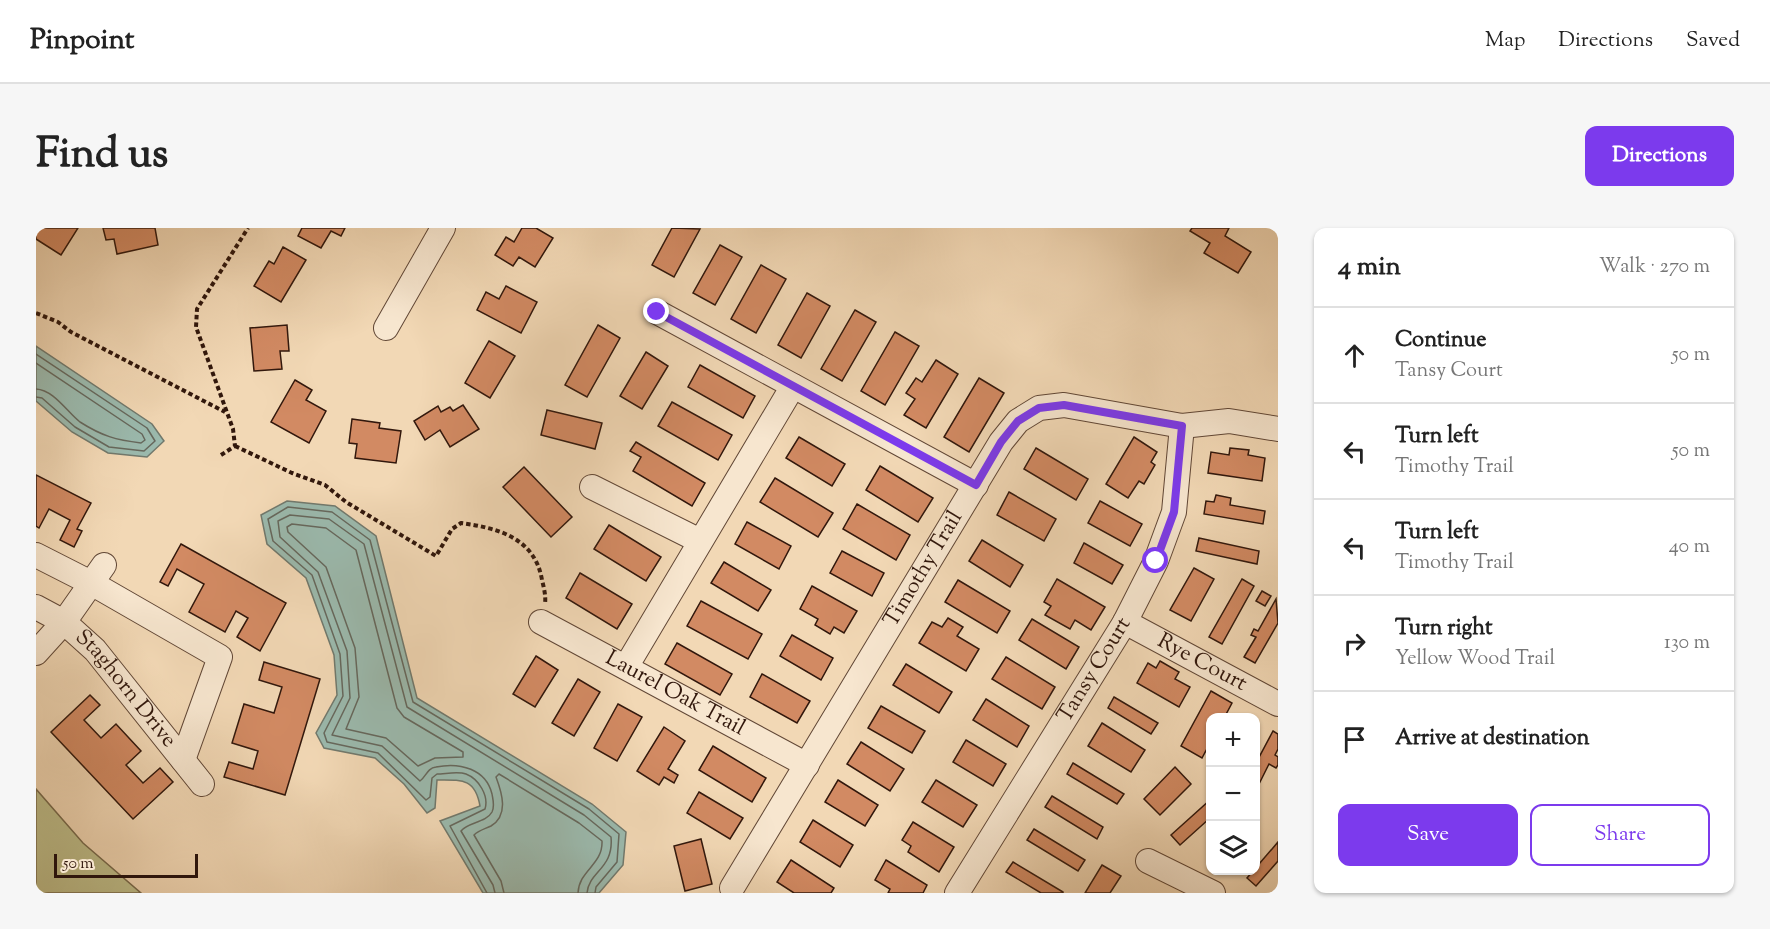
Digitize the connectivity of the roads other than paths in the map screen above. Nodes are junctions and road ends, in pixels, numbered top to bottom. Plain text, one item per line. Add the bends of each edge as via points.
1 (443, 228) edge
2 (657, 312) dead end
3 (386, 328) dead end
4 (793, 386) junction
5 (1182, 426) junction
6 (1278, 429) edge
7 (976, 485) junction
8 (592, 487) dead end
9 (699, 541) junction
10 (36, 555) edge
11 (98, 574) junction
12 (36, 607) edge
13 (64, 622) junction
14 (541, 622) road end
15 (1125, 622) junction
16 (36, 652) edge
17 (626, 667) junction
18 (1278, 704) edge
19 (183, 760) junction
20 (807, 765) junction
21 (202, 784) dead end
22 (1148, 861) dead end
23 (732, 888) dead end
24 (957, 893) edge
25 (1213, 893) edge

1 - 3 street
2 - 4 street
4 - 7 street
4 - 9 street
5 - 6 street, Timothy Trail via 1229,421
5 - 7 street, Timothy Trail via 1064,405 1039,408 1018,421
5 - 15 street, Tansy Court via 1174,512 1156,561
7 - 20 street, Timothy Trail
8 - 9 street
9 - 17 street
10 - 11 street, Staghorn Drive
11 - 13 street, Staghorn Drive
11 - 19 street, Staghorn Drive via 220,657
12 - 13 street, Staghorn Drive
13 - 16 street, Staghorn Drive
13 - 19 street, Staghorn Drive via 95,650
14 - 17 street, Laurel Oak Trail
15 - 18 street, Rye Court
15 - 24 street, Tansy Court
17 - 20 street, Laurel Oak Trail
19 - 21 street, Staghorn Drive
20 - 23 street, Timothy Trail
22 - 25 street

